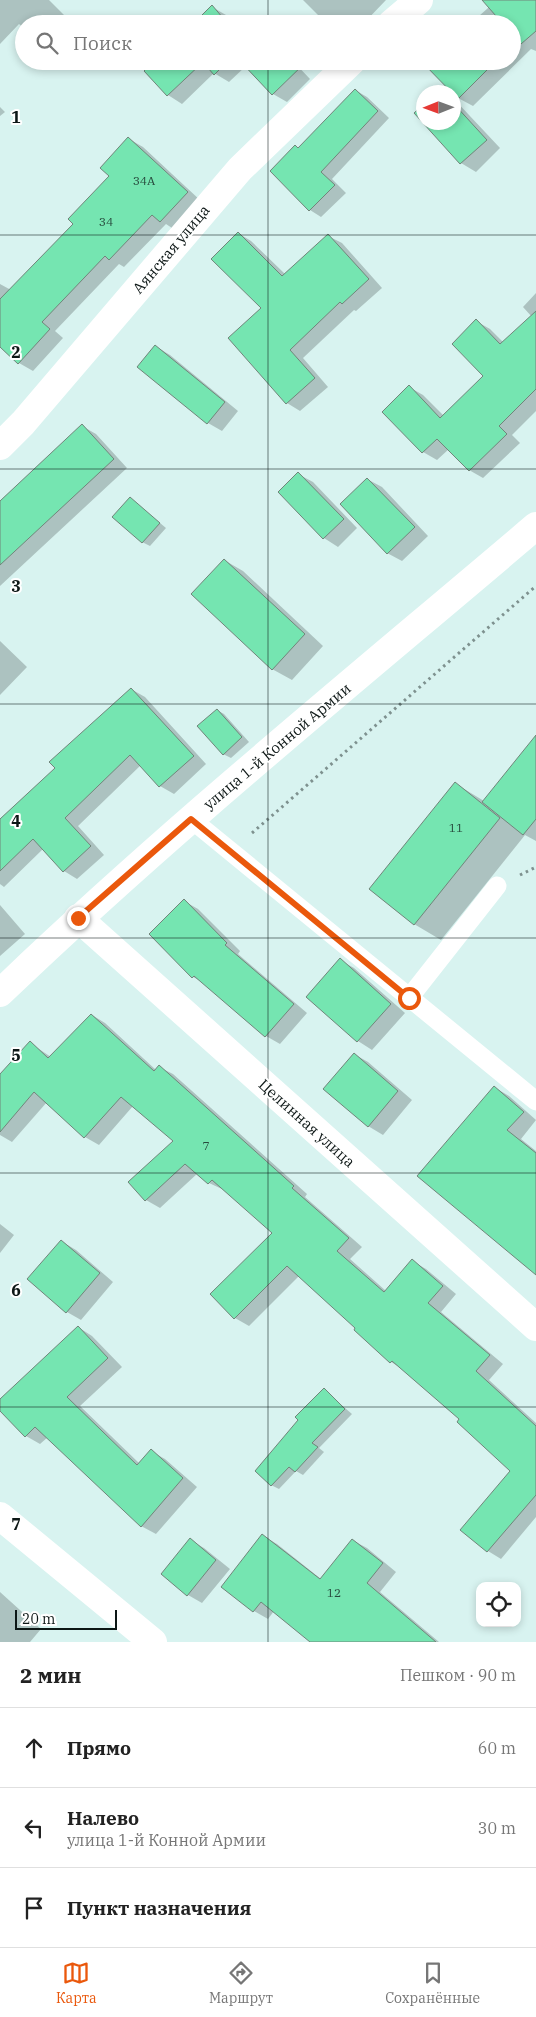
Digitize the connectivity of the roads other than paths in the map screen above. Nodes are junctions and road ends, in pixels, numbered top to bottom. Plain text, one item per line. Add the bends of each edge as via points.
1 (419, 0) edge
2 (402, 15) edge
3 (343, 70) edge
4 (0, 446) edge
5 (536, 526) edge
6 (191, 819) junction
7 (497, 886) dead end
8 (78, 918) junction
9 (0, 993) edge
10 (409, 998) junction
11 (536, 1101) edge
12 (536, 1327) edge
13 (0, 1516) edge
14 (153, 1642) edge

1 - 2 street
3 - 4 street, Аянская улица via 240,169 23,424
5 - 6 street, улица 1-й Конной Армии
6 - 8 street, улица 1-й Конной Армии
6 - 10 lane
7 - 10 lane
8 - 9 street, улица 1-й Конной Армии
8 - 12 street, Целинная улица
10 - 11 lane
13 - 14 street

